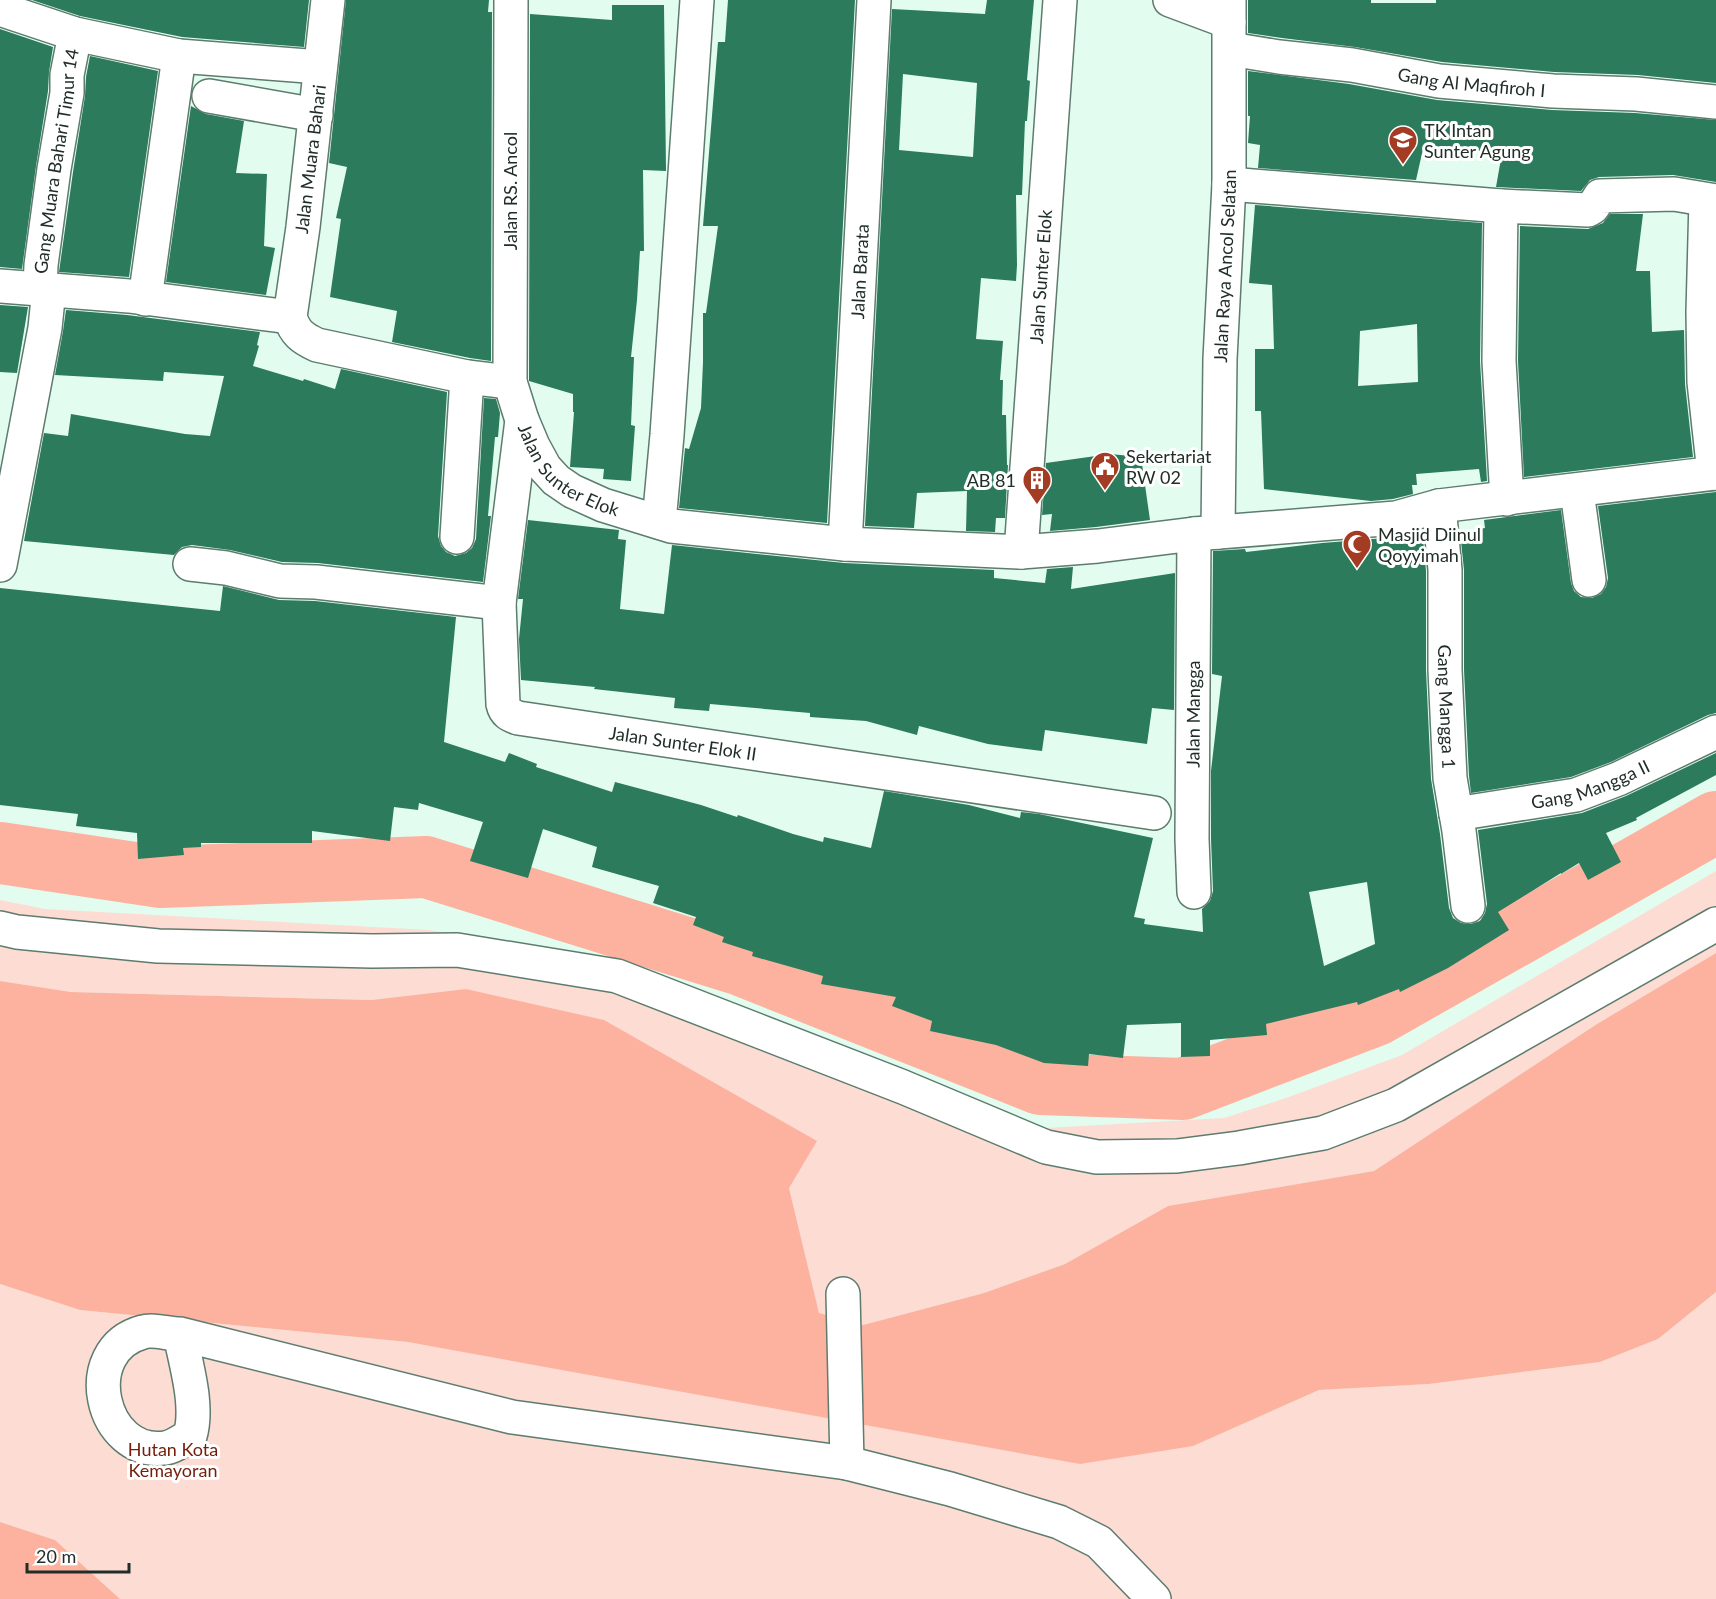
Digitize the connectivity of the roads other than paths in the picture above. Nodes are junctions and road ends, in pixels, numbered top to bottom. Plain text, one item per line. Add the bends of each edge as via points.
1 (328, 0) edge
2 (511, 0) edge
3 (697, 0) edge
4 (874, 0) edge
5 (1060, 0) edge
6 (1170, 0) edge
7 (14, 8) edge
8 (1229, 24) edge
9 (75, 34) junction
10 (179, 56) junction
11 (320, 67) junction
12 (210, 96) dead end
13 (1716, 102) edge
14 (316, 115) junction
15 (1229, 184) junction
16 (1711, 200) edge
17 (1501, 206) junction
18 (0, 286) edge
19 (44, 289) junction
20 (145, 299) junction
21 (290, 317) junction
22 (467, 377) junction
23 (510, 382) junction
24 (522, 420) junction
25 (1715, 473) edge
26 (1577, 491) junction
27 (1507, 499) junction
28 (1439, 506) junction
29 (659, 522) junction
30 (1206, 533) junction
31 (457, 537) dead end
32 (845, 544) junction
33 (1021, 552) junction
34 (190, 564) dead end
35 (0, 565) edge
36 (1589, 580) dead end
37 (499, 603) junction
38 (1716, 732) edge
39 (1154, 813) dead end
40 (1456, 814) junction
41 (1194, 892) dead end
42 (1468, 906) dead end
43 (1716, 924) edge
44 (0, 928) edge
45 (844, 1306) dead end
46 (180, 1334) dead end
47 (847, 1462) junction
48 (1154, 1599) edge

1 - 11 street, Jalan Muara Bahari
2 - 23 street, Jalan RS. Ancol
3 - 29 street
4 - 32 street, Jalan Barata
5 - 33 street, Jalan Sunter Elok
6 - 8 street, Gang Al Maqfiroh I
7 - 9 street
8 - 13 street, Gang Al Maqfiroh I via 1279,57 1450,82
8 - 15 street, Jalan Raya Ancol Selatan
9 - 10 street
9 - 19 street, Gang Muara Bahari Timur 14 via 41,265
10 - 11 street
10 - 20 street
11 - 14 street, Jalan Muara Bahari
12 - 14 street
14 - 21 street, Jalan Muara Bahari
15 - 17 street
15 - 30 street, Jalan Raya Ancol Selatan
16 - 17 street via 1674,194 1600,196 1588,210
16 - 25 street via 1703,312 1704,382
17 - 27 street via 1499,361
18 - 19 street
19 - 20 street
19 - 35 street via 45,328
20 - 21 street
21 - 22 street via 298,334 317,345
22 - 23 street
22 - 31 street
23 - 24 street, Jalan Sunter Elok
24 - 29 street, Jalan Sunter Elok via 544,468 556,480 603,505
24 - 37 street, Jalan Sunter Elok II
25 - 26 street
26 - 27 street
26 - 36 street
27 - 28 street
28 - 30 street via 1396,518
28 - 40 street, Gang Mangga 1 via 1445,570 1449,767
29 - 32 street, Jalan Sunter Elok
30 - 33 street, Jalan Sunter Elok
30 - 41 street, Jalan Mangga via 1191,839
32 - 33 street, Jalan Sunter Elok
34 - 37 street via 280,581
37 - 39 street, Jalan Sunter Elok II via 503,704 509,715
38 - 40 street, Gang Mangga II via 1576,795
40 - 42 street, Gang Mangga 1
43 - 44 street via 1396,1105 1323,1133 1177,1156 1097,1157 1046,1147 617,976 457,950 158,946
45 - 47 street
46 - 47 street via 512,1417
47 - 48 street via 1059,1522 1099,1542

